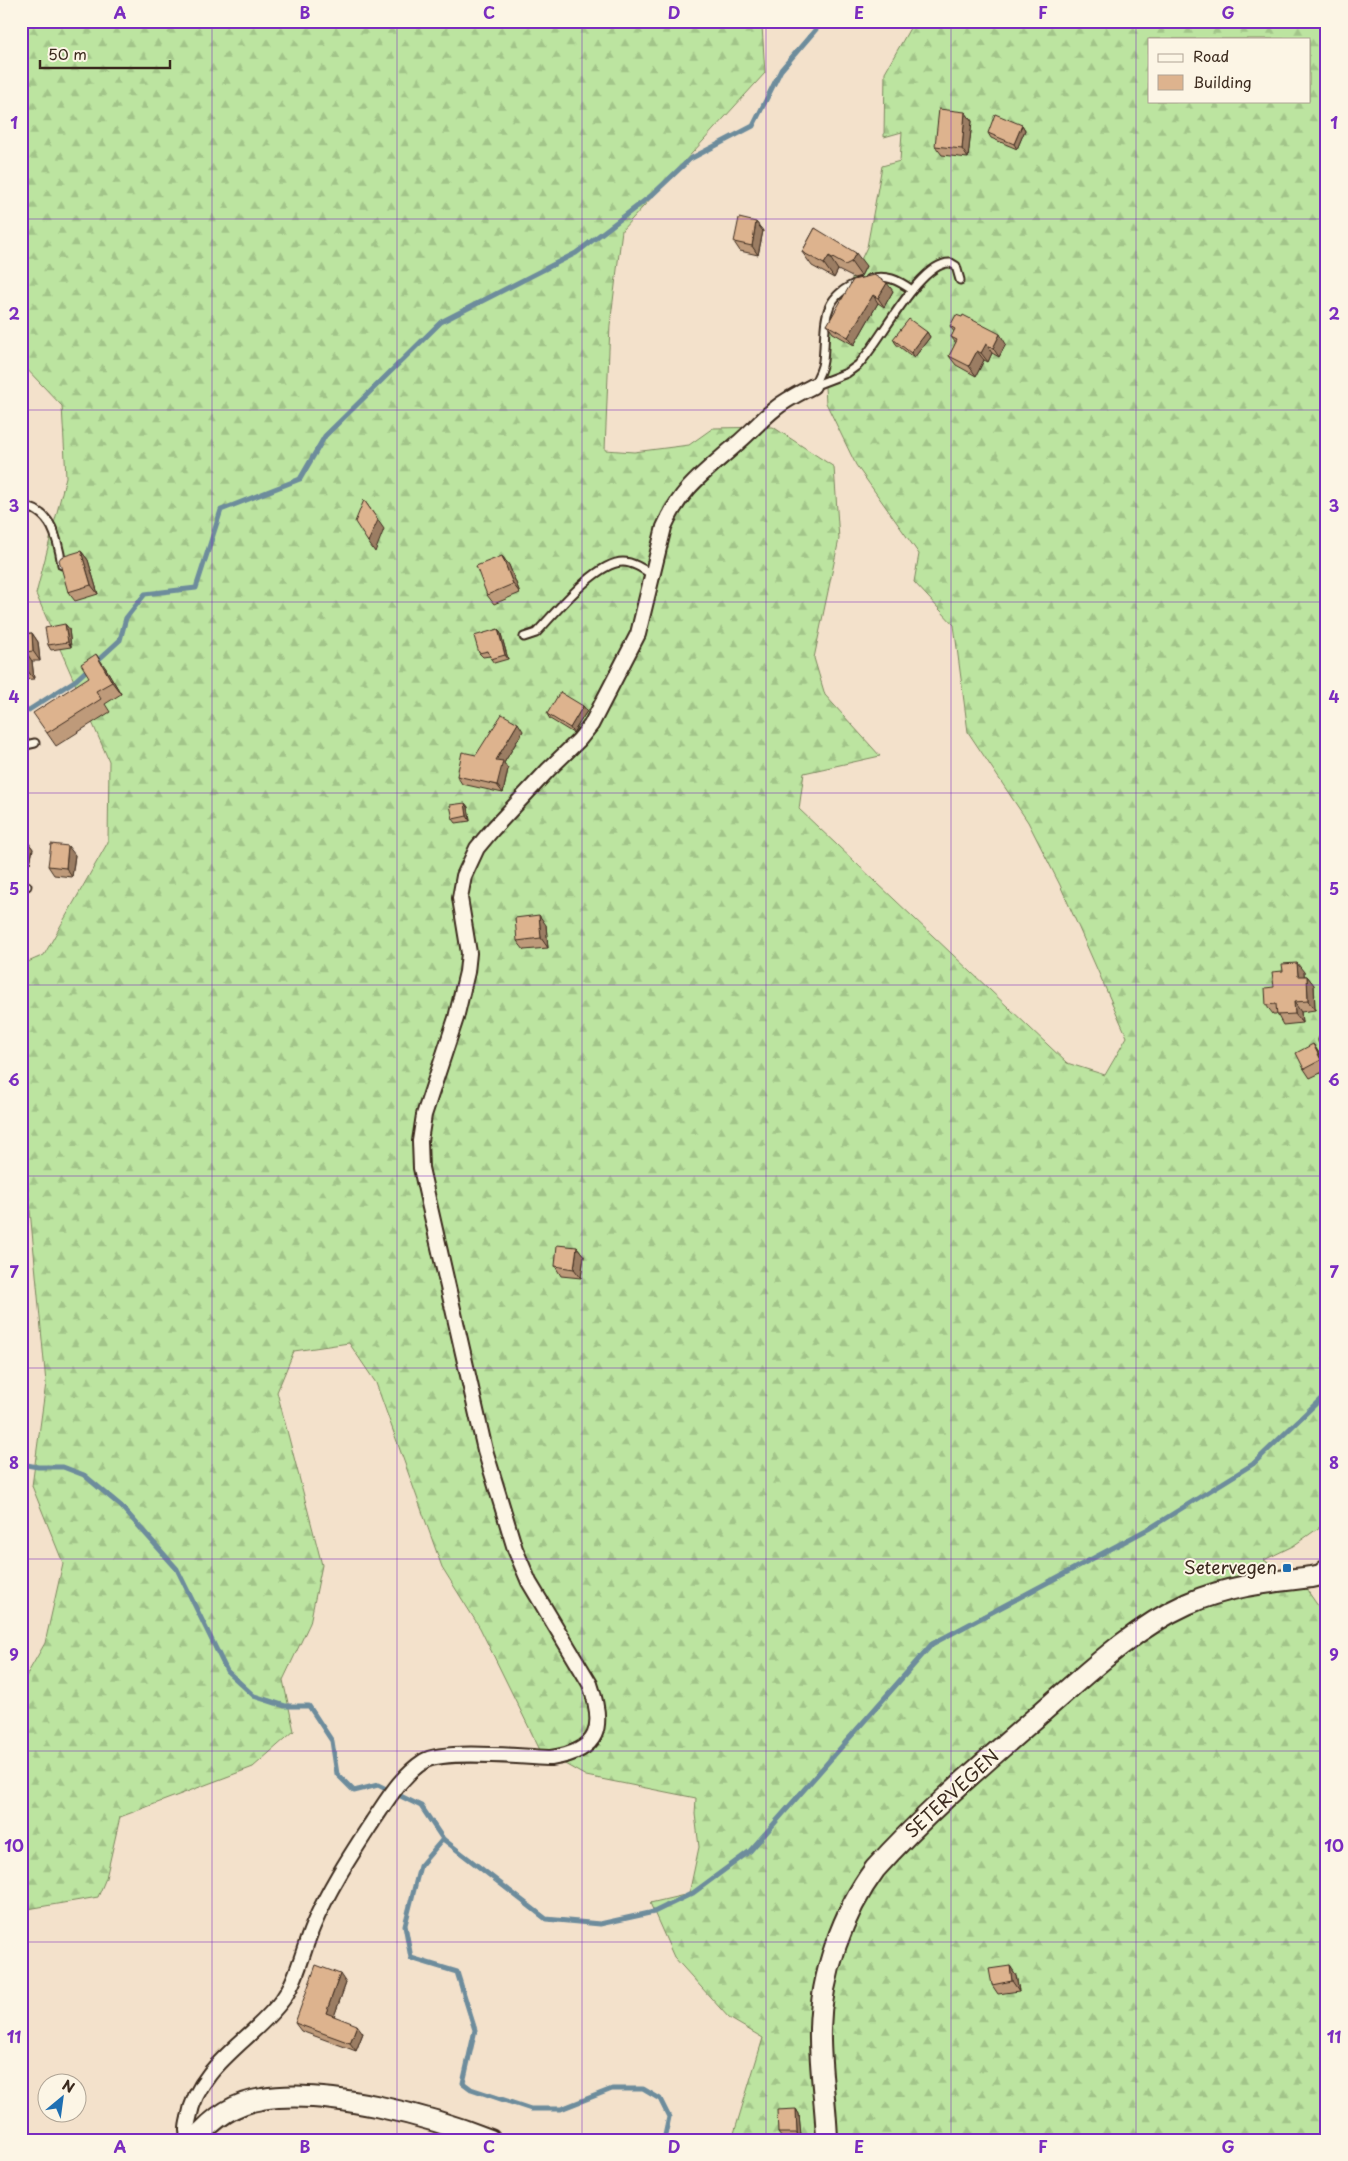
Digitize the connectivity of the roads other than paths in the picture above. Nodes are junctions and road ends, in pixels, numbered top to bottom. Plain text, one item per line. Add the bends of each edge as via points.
1 (960, 280) dead end
2 (912, 290) junction
3 (813, 386) junction
4 (21, 506) edge
5 (62, 565) edge
6 (652, 575) junction
7 (524, 636) dead end
8 (35, 743) dead end
9 (21, 746) edge
10 (1325, 1575) edge
11 (191, 2140) edge
12 (195, 2140) edge
13 (490, 2140) edge
14 (827, 2140) edge

1 - 2 lane via 956,266 946,262 931,269
2 - 3 lane via 858,365 847,373
2 - 3 lane via 885,277 859,282 840,292 833,299 825,320 823,361
3 - 6 street via 776,408 684,491 664,527
4 - 5 lane via 40,513 51,524
6 - 7 lane via 628,563 609,565 594,574 536,633
6 - 11 street via 638,634 591,725 492,830 477,848 464,876 460,898 468,953 467,972 456,1018 424,1115 420,1141 421,1168 485,1450 528,1582 590,1684 596,1700 597,1728 588,1744 565,1756 444,1754 411,1770 339,1872 284,1998 215,2068 197,2092 187,2132
8 - 9 lane
10 - 14 main road, SETERVEGEN via 1225,1590 1188,1604 1153,1623 1076,1682 952,1791 875,1869 845,1920 822,2001 820,2030
12 - 13 main road via 215,2119 229,2110 262,2099 297,2097 338,2100 416,2116

